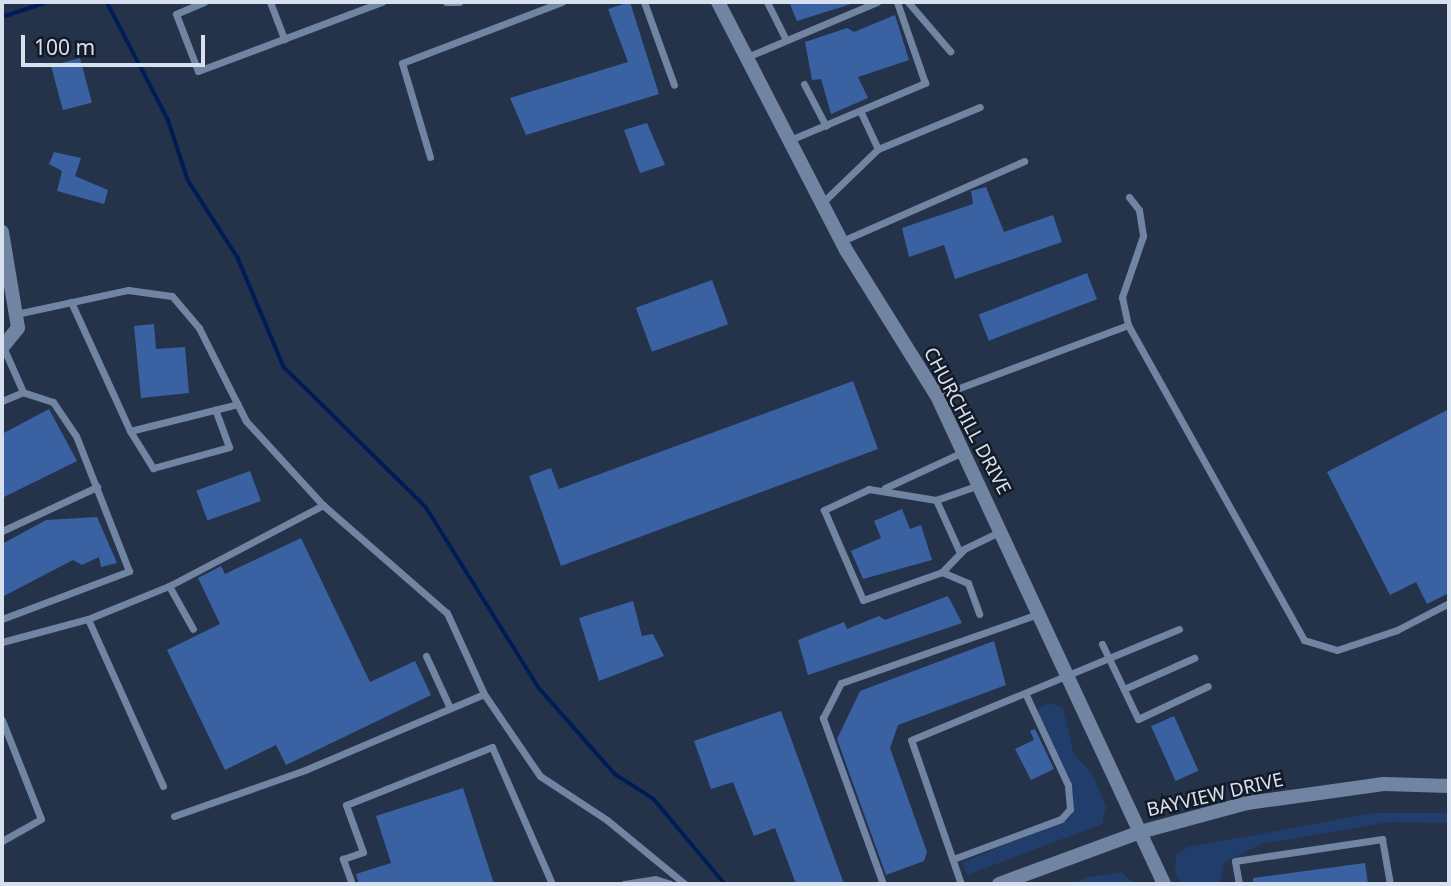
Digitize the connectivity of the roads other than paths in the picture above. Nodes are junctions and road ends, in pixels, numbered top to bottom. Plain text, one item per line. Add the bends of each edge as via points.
1 (204, 2) edge
2 (271, 2) edge
3 (382, 2) edge
4 (446, 2) edge
5 (459, 2) edge
6 (562, 2) edge
7 (644, 2) edge
8 (718, 2) edge
9 (767, 2) edge
10 (877, 2) edge
11 (897, 2) edge
12 (908, 2) edge
13 (284, 39) junction
14 (786, 40) junction
15 (950, 51) dead end
16 (747, 57) junction
17 (804, 84) dead end
18 (674, 85) dead end
19 (980, 107) dead end
20 (861, 113) junction
21 (826, 126) junction
22 (789, 140) junction
23 (878, 149) junction
24 (430, 157) dead end
25 (1024, 161) dead end
26 (1129, 197) dead end
27 (822, 204) junction
28 (2, 232) edge
29 (841, 241) junction
30 (5, 275) edge
31 (2, 289) edge
32 (71, 302) junction
33 (15, 314) junction
34 (1129, 325) junction
35 (3, 349) edge
36 (23, 392) junction
37 (937, 397) junction
38 (2, 401) edge
39 (238, 404) junction
40 (215, 409) junction
41 (130, 431) junction
42 (964, 452) junction
43 (980, 484) junction
44 (97, 487) junction
45 (883, 488) junction
46 (936, 500) junction
47 (323, 505) junction
48 (1002, 530) junction
49 (2, 531) edge
50 (961, 553) junction
51 (942, 572) junction
52 (169, 586) junction
53 (1449, 603) edge
54 (1042, 613) junction
55 (979, 614) dead end
56 (2, 619) edge
57 (88, 619) junction
58 (194, 629) dead end
59 (1179, 629) dead end
60 (2, 642) edge
61 (1102, 644) dead end
62 (426, 656) dead end
63 (1194, 658) dead end
64 (1110, 660) junction
65 (1072, 678) junction
66 (1208, 687) dead end
67 (1124, 689) junction
68 (484, 694) junction
69 (1026, 695) junction
70 (450, 708) junction
71 (2, 720) edge
72 (163, 786) dead end
73 (1449, 786) edge
74 (174, 816) dead end
75 (1140, 832) junction
76 (2, 841) edge
77 (953, 859) junction
78 (352, 884) edge
79 (552, 884) edge
80 (624, 884) edge
81 (670, 884) edge
82 (685, 884) edge
83 (883, 884) edge
84 (961, 884) edge
85 (999, 884) edge
86 (1164, 884) edge
87 (1239, 884) edge
88 (1390, 884) edge

1 - 13 lane via 176,14 198,71
2 - 13 lane
3 - 13 lane
4 - 5 lane
6 - 24 lane via 402,63
7 - 18 lane
8 - 16 street, CHURCHILL DRIVE
9 - 14 lane
10 - 14 lane
11 - 20 lane via 925,83
12 - 15 lane
14 - 16 lane
16 - 22 street, CHURCHILL DRIVE
17 - 21 lane
19 - 23 lane
20 - 21 lane
20 - 23 lane
21 - 22 lane
22 - 27 street, CHURCHILL DRIVE
23 - 27 lane
25 - 29 lane
26 - 34 lane via 1139,210 1143,236 1122,297
27 - 29 street, CHURCHILL DRIVE
28 - 30 street
29 - 37 street, CHURCHILL DRIVE
30 - 31 street
30 - 33 street
32 - 33 lane
32 - 39 lane via 128,290 172,296 199,328
32 - 41 lane
33 - 35 street via 18,328
34 - 37 lane
34 - 53 lane via 1304,640 1337,650 1397,630
35 - 36 lane
36 - 38 lane
36 - 44 lane via 53,402
37 - 42 street, CHURCHILL DRIVE
39 - 40 lane
39 - 47 lane
40 - 41 lane
40 - 41 lane via 229,447 153,468
42 - 43 street, CHURCHILL DRIVE
42 - 45 lane
43 - 46 lane
43 - 48 street, CHURCHILL DRIVE
44 - 49 lane
44 - 56 lane via 130,571
45 - 46 lane
45 - 51 lane via 824,510 863,600
46 - 50 lane
47 - 52 lane
47 - 68 lane via 447,613
48 - 50 lane
48 - 54 street, CHURCHILL DRIVE
50 - 51 lane
51 - 55 lane via 968,583
52 - 57 lane
52 - 58 lane
54 - 65 street, CHURCHILL DRIVE
54 - 83 lane via 841,683 823,718
57 - 60 lane
57 - 72 lane
59 - 64 lane
61 - 64 lane
62 - 70 lane
63 - 67 lane
64 - 65 lane
64 - 67 lane
65 - 69 lane
65 - 75 street, CHURCHILL DRIVE
66 - 67 lane via 1138,719
68 - 70 lane
68 - 82 lane via 540,776 607,820
69 - 77 lane via 911,740
69 - 77 lane via 1068,785 1070,809 1061,819
70 - 74 lane via 305,770
71 - 76 lane via 41,820
73 - 75 street, BAYVIEW DRIVE via 1384,784 1247,803
75 - 85 street, BAYVIEW DRIVE
75 - 86 street, CHURCHILL DRIVE
77 - 84 lane
78 - 79 lane via 343,859 363,852 346,805 492,747
80 - 81 lane via 654,879
87 - 88 lane via 1235,861 1382,839

